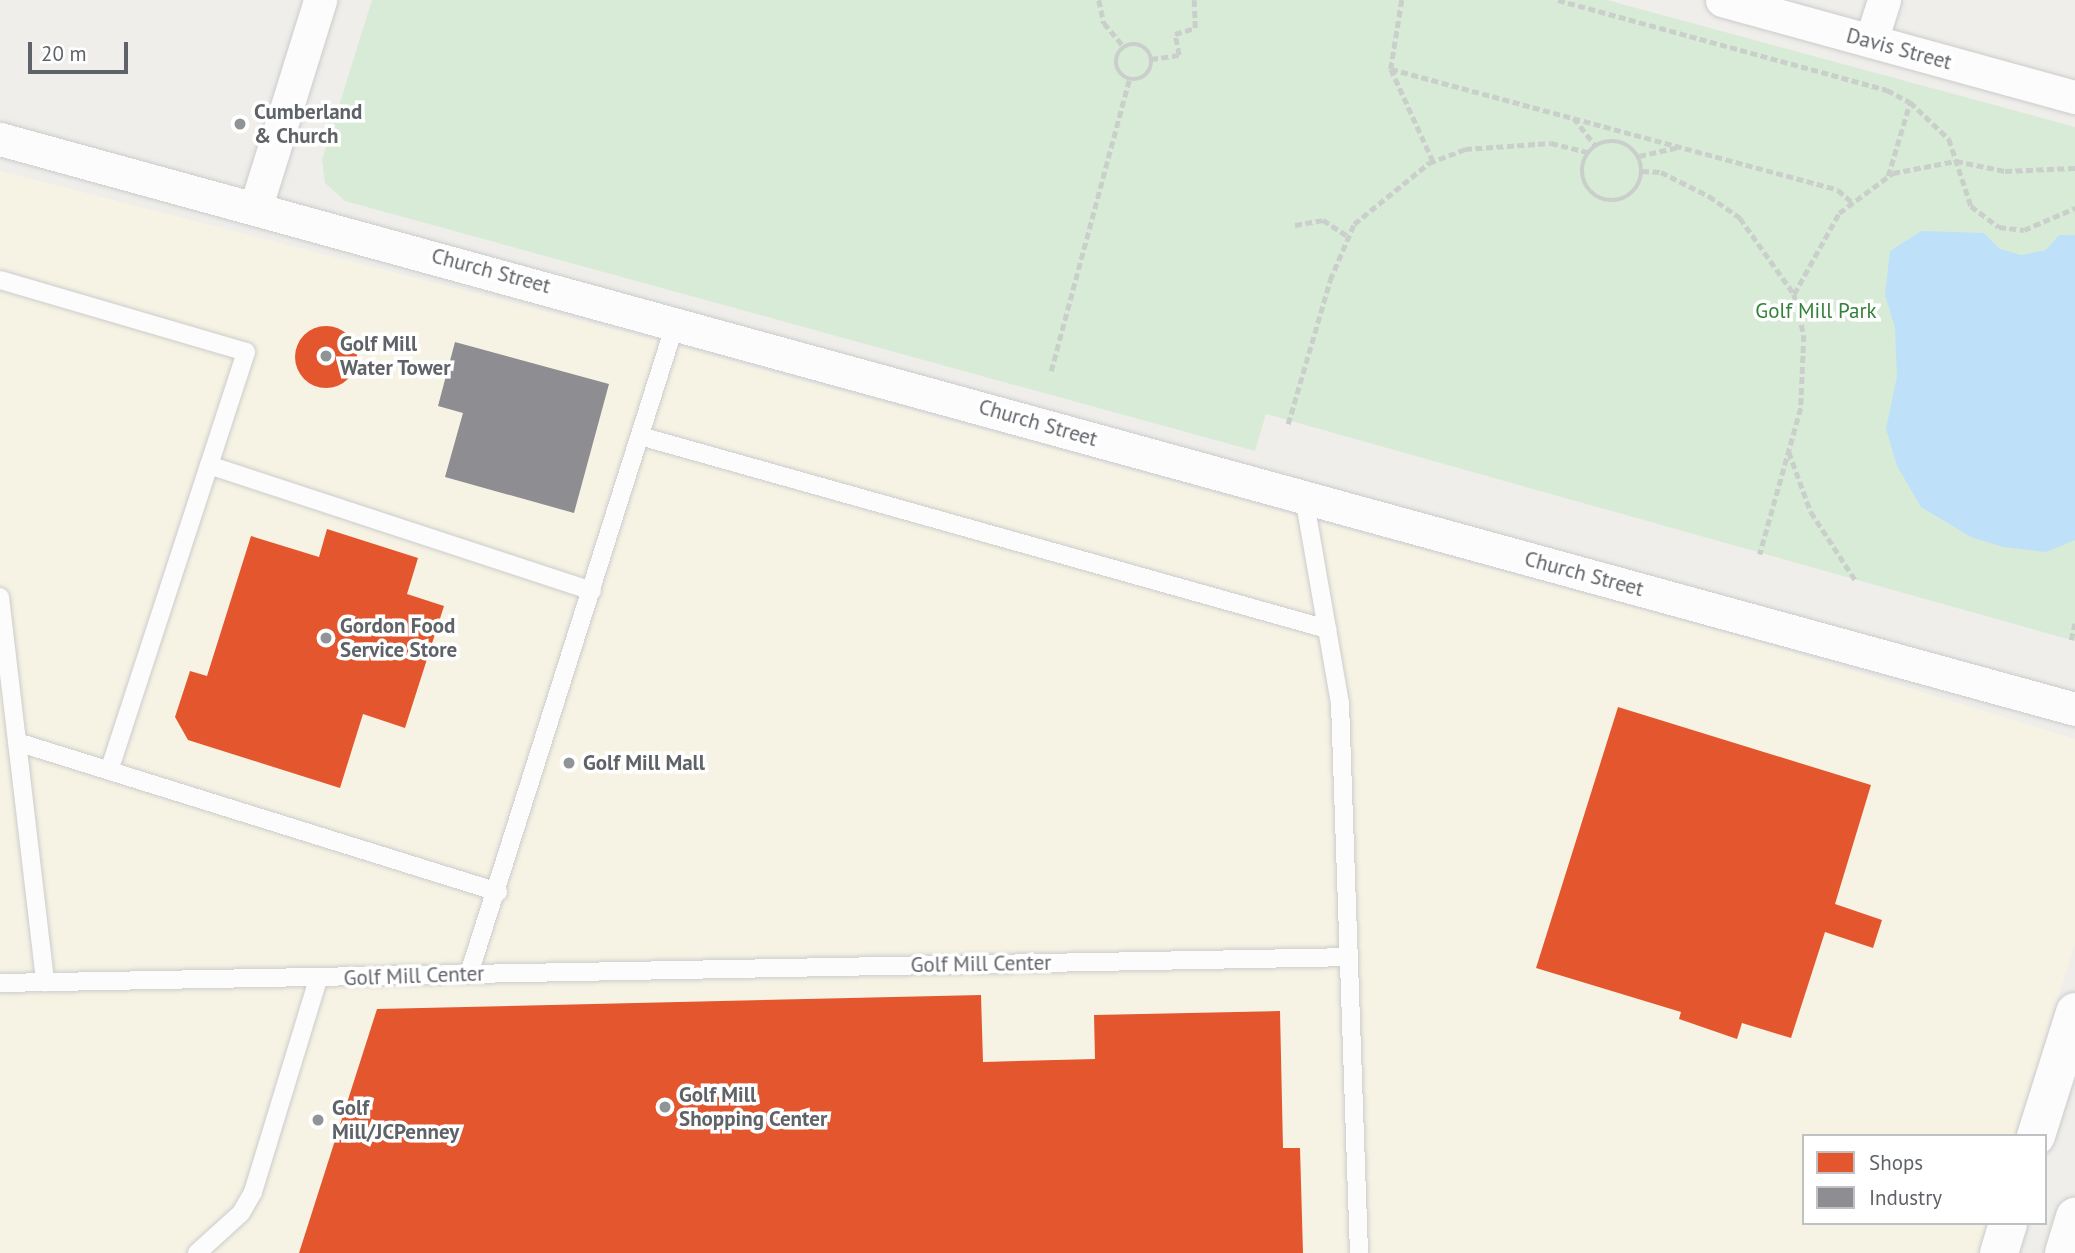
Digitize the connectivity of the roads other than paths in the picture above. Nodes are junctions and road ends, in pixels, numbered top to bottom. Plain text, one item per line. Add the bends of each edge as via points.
1 (320, 0) edge
2 (1722, 0) edge
3 (1884, 0) edge
4 (1871, 41) junction
5 (2075, 97) edge
6 (0, 138) edge
7 (256, 206) junction
8 (0, 280) edge
9 (676, 321) junction
10 (640, 436) junction
11 (209, 465) junction
12 (1304, 497) junction
13 (593, 591) junction
14 (0, 597) edge
15 (1327, 629) junction
16 (2075, 709) edge
17 (17, 742) junction
18 (109, 770) junction
19 (498, 892) junction
20 (1349, 957) junction
21 (469, 974) junction
22 (318, 978) junction
23 (0, 982) edge
24 (45, 982) junction
25 (2075, 1012) edge
26 (2037, 1134) edge
27 (2075, 1217) edge
28 (2007, 1225) edge
29 (197, 1253) edge
30 (1359, 1253) edge
31 (1999, 1253) edge
32 (2064, 1253) edge

1 - 7 street
2 - 4 street, Davis Street
3 - 4 street
4 - 5 street, Davis Street
6 - 7 street, Church Street
7 - 9 street, Church Street
8 - 11 lane via 246,352
9 - 10 lane
9 - 12 street, Church Street
10 - 13 lane
10 - 15 lane
11 - 13 lane
11 - 18 lane
12 - 15 lane
12 - 16 street, Church Street
13 - 19 lane
14 - 17 lane
15 - 20 lane via 1340,703
17 - 18 lane
17 - 24 lane
18 - 19 lane
19 - 21 lane
20 - 21 lane, Golf Mill Center
20 - 30 lane
21 - 22 lane, Golf Mill Center
22 - 24 lane, Golf Mill Center
22 - 29 lane, Golf Mill Center via 253,1192 241,1213
23 - 24 lane, Golf Mill Center
25 - 26 main road
27 - 32 main road
28 - 31 main road

